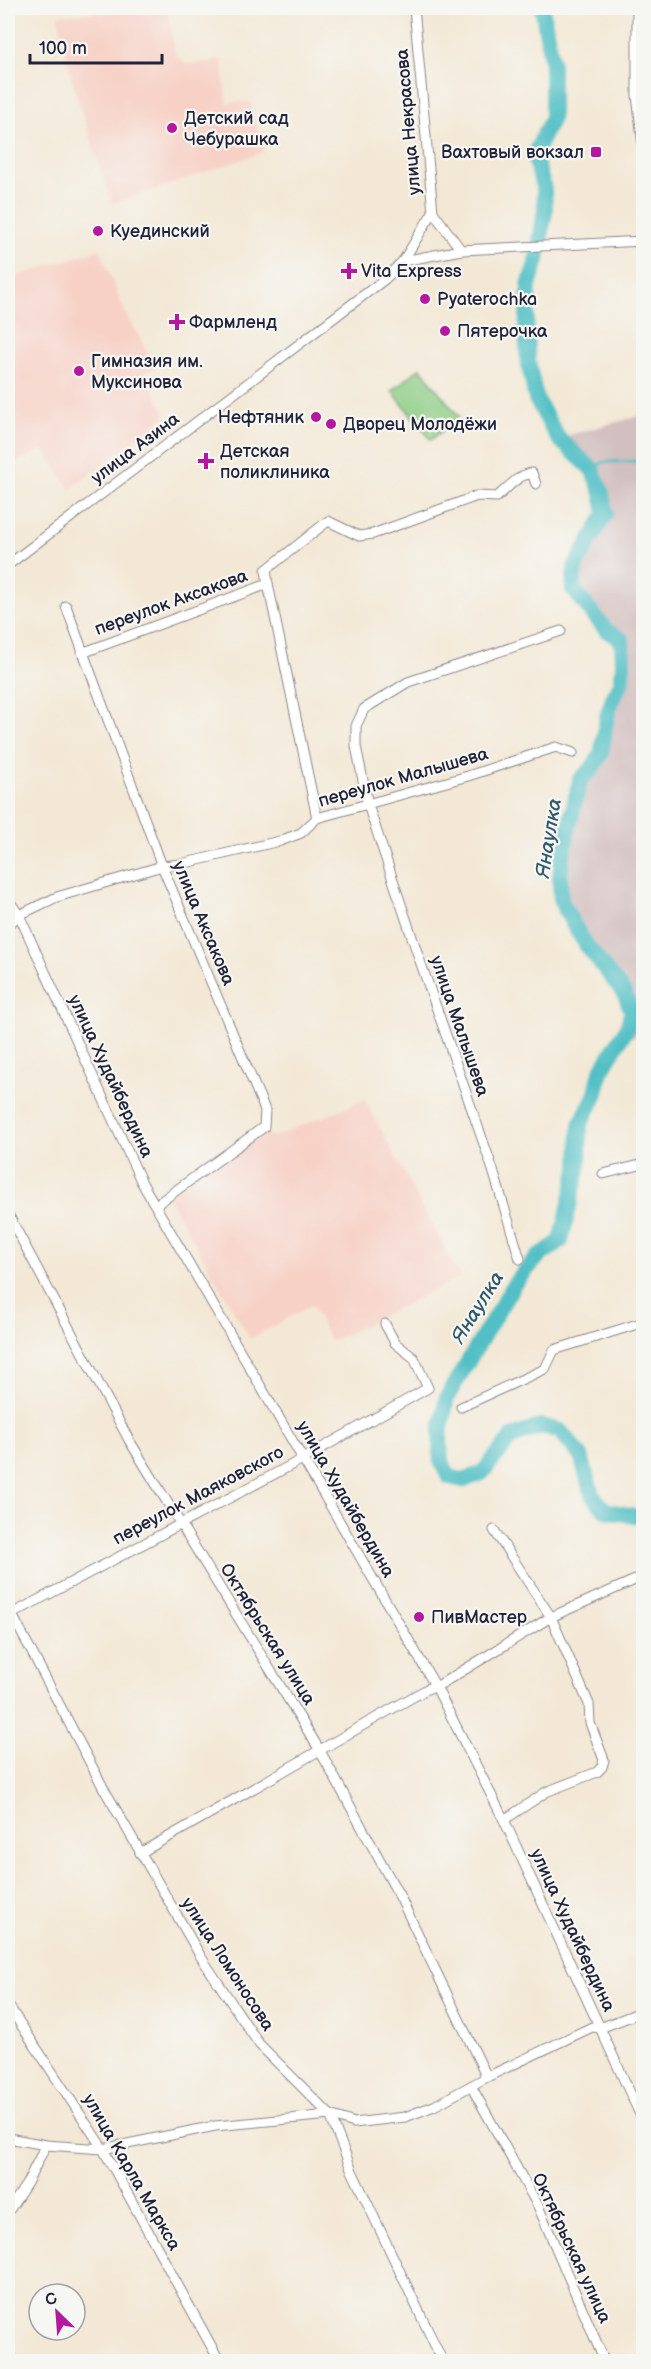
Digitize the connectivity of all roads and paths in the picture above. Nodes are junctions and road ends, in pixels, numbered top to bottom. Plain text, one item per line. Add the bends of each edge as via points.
1 (414, 8) edge
2 (637, 8) edge
3 (644, 155) edge
4 (433, 212) junction
5 (644, 241) edge
6 (461, 250) junction
7 (403, 261) junction
8 (537, 484) dead end
9 (8, 566) edge
10 (268, 584) junction
11 (66, 606) dead end
12 (561, 631) dead end
13 (82, 653) junction
14 (573, 753) dead end
15 (368, 805) junction
16 (317, 818) junction
17 (162, 866) junction
18 (8, 899) edge
19 (19, 915) junction
20 (8, 924) edge
21 (644, 1164) edge
22 (603, 1173) dead end
23 (156, 1205) junction
24 (8, 1214) edge
25 (520, 1259) dead end
26 (644, 1322) edge
27 (385, 1324) dead end
28 (461, 1407) dead end
29 (303, 1458) junction
30 (180, 1523) junction
31 (494, 1530) dead end
32 (644, 1576) edge
33 (9, 1612) edge
34 (551, 1617) junction
35 (436, 1687) junction
36 (319, 1749) junction
37 (504, 1820) junction
38 (140, 1853) junction
39 (8, 2004) edge
40 (644, 2011) edge
41 (600, 2028) junction
42 (487, 2077) junction
43 (471, 2086) junction
44 (330, 2115) junction
45 (644, 2123) edge
46 (8, 2139) edge
47 (46, 2145) junction
48 (103, 2149) junction
49 (8, 2212) edge
50 (220, 2361) edge
51 (443, 2361) edge
52 (605, 2361) edge

1 - 4 street, улица Некрасова
2 - 3 street via 638,95
4 - 6 street
4 - 7 street, улица Некрасова
5 - 6 street
6 - 7 street
7 - 9 street, улица Азина via 376,286
8 - 10 street, переулок Аксакова via 532,473 526,474 497,497 477,496 374,534 359,536 328,521 266,570
10 - 13 street, переулок Аксакова
10 - 16 street
11 - 13 street, улица Аксакова
12 - 15 street, улица Малышева via 408,682 364,709 356,726 356,746
13 - 17 street, улица Аксакова
14 - 15 street, переулок Малышева via 556,747
15 - 16 street, переулок Малышева
15 - 25 street, улица Малышева
16 - 17 street, переулок Малышева via 301,833 280,841
17 - 19 street, переулок Малышева via 57,897
17 - 23 street, улица Аксакова via 265,1110 264,1127
18 - 19 street, улица Худайбердина
19 - 20 street, переулок Малышева
19 - 23 street, улица Худайбердина via 142,1183
21 - 22 street
23 - 29 street, улица Худайбердина
24 - 30 street, Октябрьская улица via 129,1440
26 - 28 street via 554,1350 546,1369
27 - 29 street, переулок Маяковского via 395,1343 414,1358 428,1388
29 - 30 street, переулок Маяковского
29 - 35 street, улица Худайбердина
30 - 33 street, переулок Маяковского
30 - 36 street, Октябрьская улица
31 - 34 street
32 - 34 street
33 - 38 street, улица Ломоносова
34 - 35 street
34 - 37 street via 589,1704 590,1723 604,1760 597,1772 546,1792
35 - 36 street
35 - 37 street, улица Худайбердина
36 - 38 street
36 - 42 street, Октябрьская улица via 400,1897
37 - 41 street, улица Худайбердина
38 - 44 street, улица Ломоносова via 201,1957 259,2044
39 - 48 street, улица Карла Маркса
40 - 41 street
41 - 42 street via 592,2027
41 - 45 street, улица Худайбердина
42 - 43 street
43 - 44 street via 405,2116 354,2122
43 - 52 street, Октябрьская улица via 538,2206
44 - 48 street via 215,2126
44 - 51 street, улица Ломоносова via 352,2171
46 - 47 street
47 - 48 street
47 - 49 street
48 - 50 street, улица Карла Маркса

